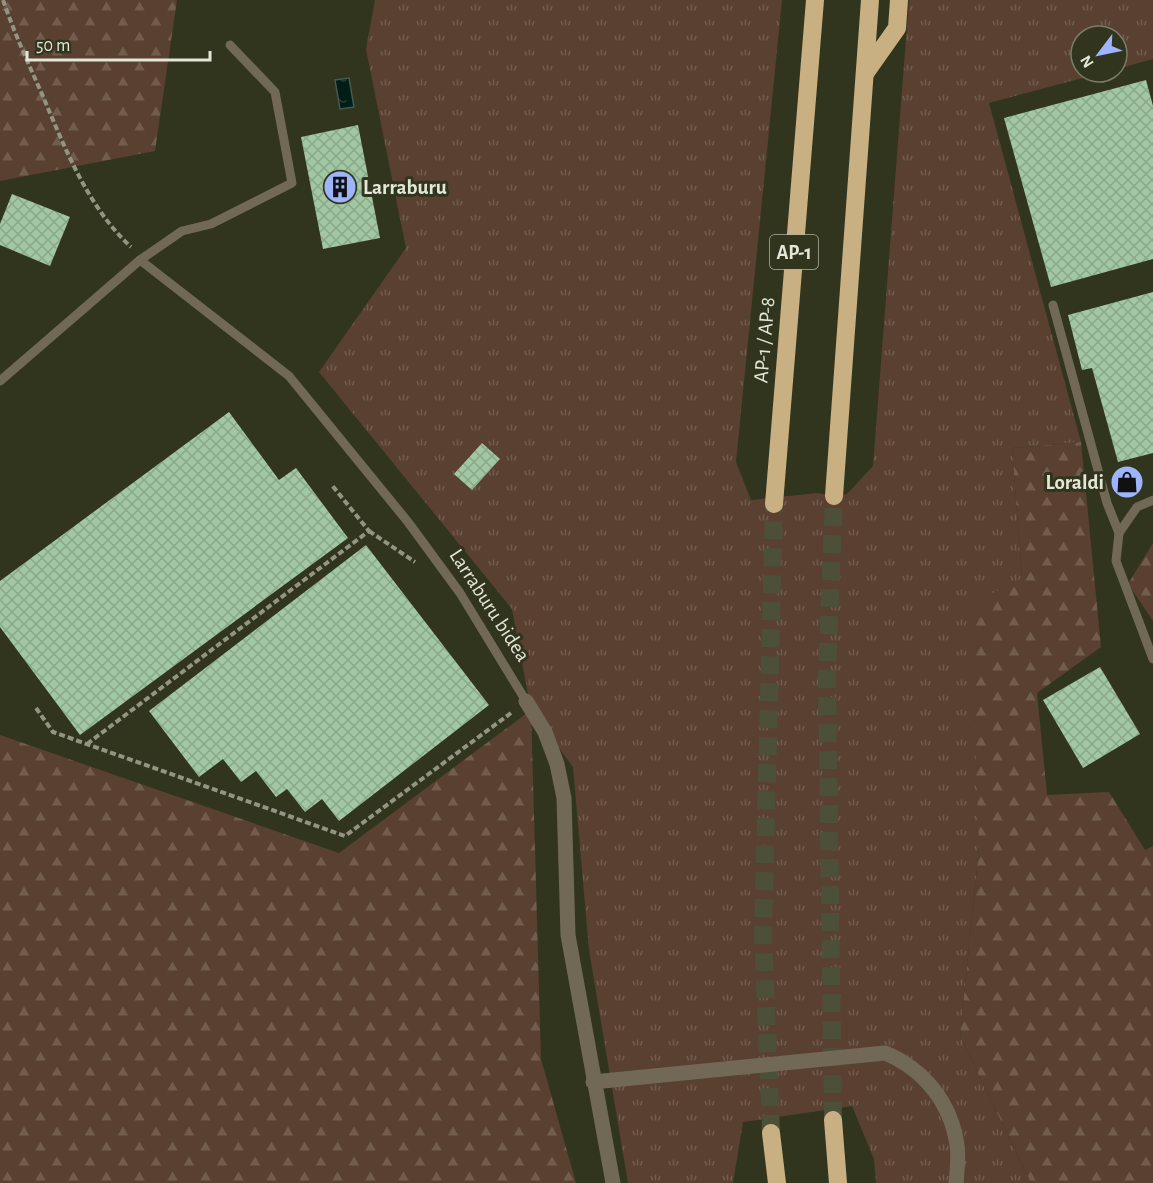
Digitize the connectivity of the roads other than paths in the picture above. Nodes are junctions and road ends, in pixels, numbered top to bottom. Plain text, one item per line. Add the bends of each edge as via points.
1 (815, 0) edge
2 (870, 0) edge
3 (899, 0) edge
4 (230, 45) dead end
5 (865, 73) junction
6 (140, 260) junction
7 (1053, 305) dead end
8 (0, 381) edge
9 (834, 496) tunnel mouth
10 (1153, 500) edge
11 (774, 504) tunnel mouth
12 (1119, 532) junction
13 (1153, 659) edge
14 (526, 701) joint
15 (593, 1082) junction
16 (833, 1120) tunnel mouth
17 (771, 1133) tunnel mouth
18 (613, 1183) edge
19 (777, 1183) edge
20 (838, 1183) edge
21 (956, 1183) edge

1 - 11 highway, AP-1 / AP-8 / AP-1
2 - 5 highway
3 - 5 highway via 897,28
4 - 6 lane via 275,92 292,183 211,224 182,231
5 - 9 highway
6 - 8 lane
6 - 14 lane, Larraburu bidea via 289,376 408,522 460,593
7 - 12 lane via 1107,503
10 - 12 lane via 1137,507
12 - 13 lane via 1116,561
14 - 15 street, Larraburu bidea via 545,732 564,798 568,935
15 - 18 street, Larraburu bidea
15 - 21 street via 885,1053 916,1070 936,1091 949,1114 958,1146
16 - 20 highway
17 - 19 highway

